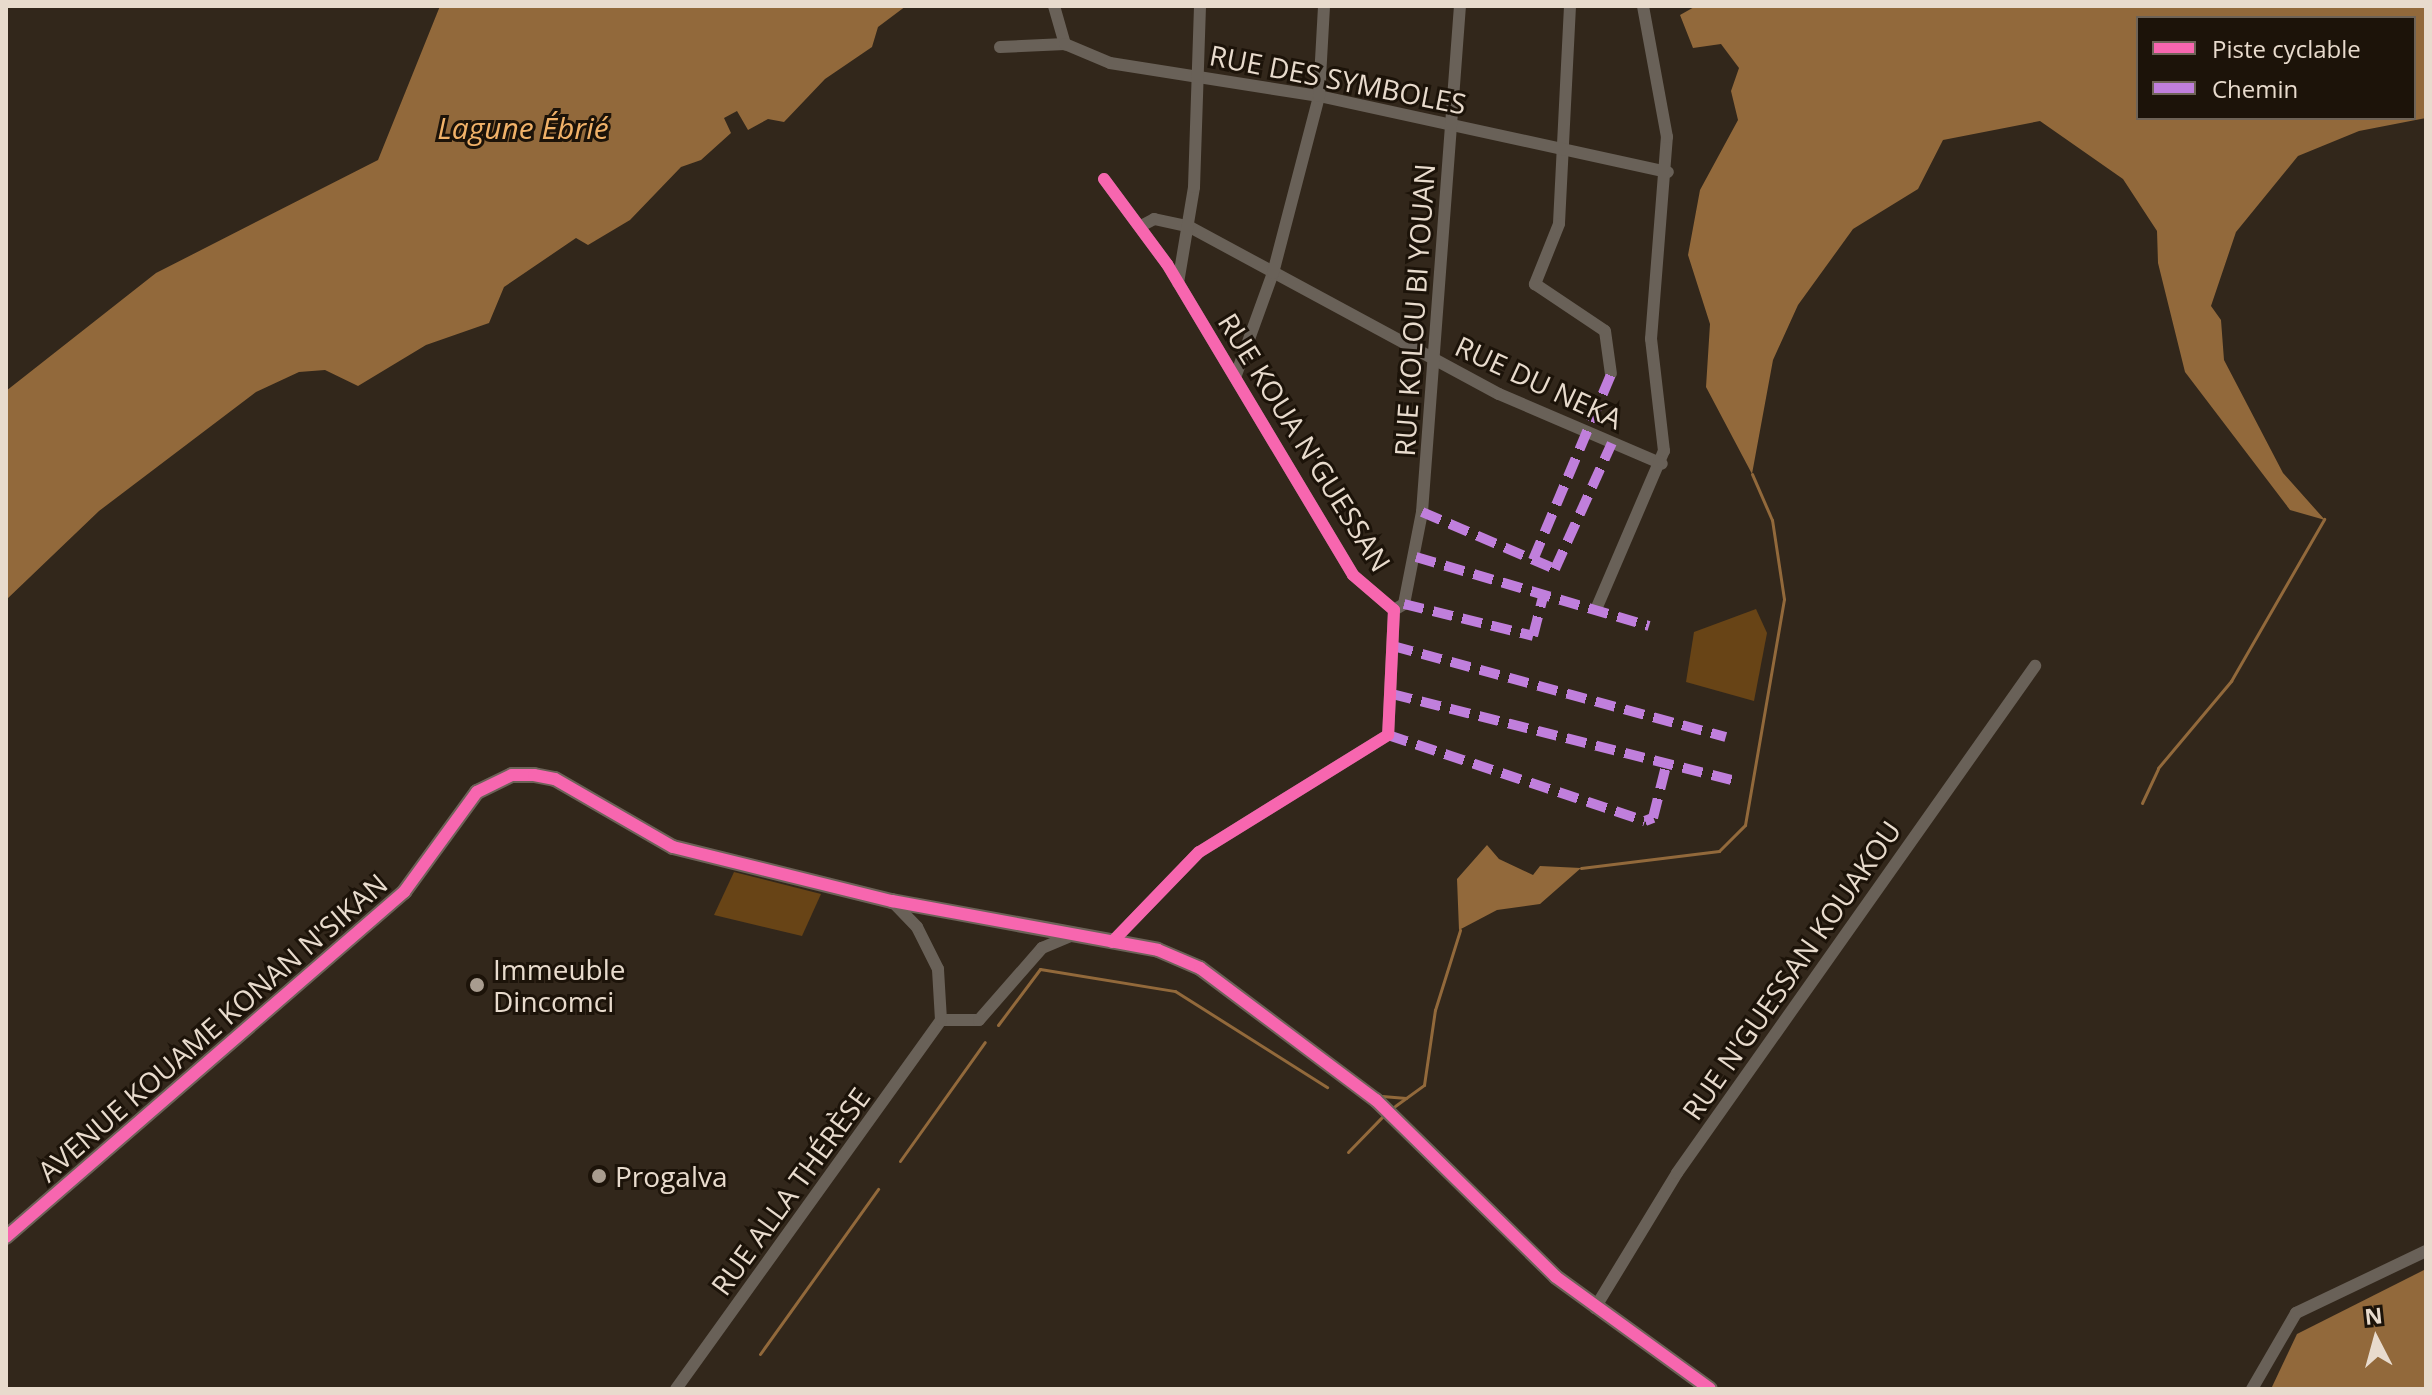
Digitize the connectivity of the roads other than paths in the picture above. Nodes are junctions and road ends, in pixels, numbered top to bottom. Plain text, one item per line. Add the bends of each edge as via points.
1 (1054, 6) edge
2 (1200, 6) edge
3 (1324, 6) edge
4 (1460, 6) edge
5 (1570, 6) edge
6 (1643, 6) edge
7 (1065, 44) junction
8 (1000, 47) dead end
9 (1196, 75) junction
10 (1319, 96) junction
11 (1452, 124) junction
12 (1558, 148) junction
13 (1668, 172) junction
14 (1104, 179) dead end
15 (1141, 226) junction
16 (1188, 226) junction
17 (1273, 273) junction
18 (1178, 283) junction
19 (1434, 359) junction
20 (1611, 374) dead end
21 (1236, 375) junction
22 (1662, 464) junction
23 (1597, 607) dead end
24 (1394, 610) junction
25 (2035, 666) dead end
26 (892, 901) junction
27 (1072, 935) junction
28 (1112, 942) junction
29 (941, 1020) junction
30 (6, 1237) edge
31 (2426, 1251) edge
32 (1595, 1308) junction
33 (676, 1389) edge
34 (1710, 1389) edge
35 (2252, 1389) edge

1 - 7 street
2 - 9 street
3 - 10 street
4 - 11 street, RUE KOLOU BI YOUAN
5 - 12 street
6 - 13 street
7 - 8 street, RUE DES SYMBOLES
7 - 9 street, RUE DES SYMBOLES via 1110,63
9 - 10 street, RUE DES SYMBOLES
9 - 16 street
10 - 11 street, RUE DES SYMBOLES
10 - 17 street
11 - 12 street, RUE DES SYMBOLES
11 - 19 street, RUE KOLOU BI YOUAN
12 - 13 street, RUE DES SYMBOLES
12 - 20 street via 1559,224 1535,284 1605,331
13 - 22 street via 1651,339
14 - 15 street, RUE KOUA N'GUESSAN
15 - 16 street, RUE DU NEKA via 1154,219
15 - 18 street, RUE KOUA N'GUESSAN
16 - 17 street, RUE DU NEKA
16 - 18 street
17 - 19 street, RUE DU NEKA
17 - 21 street
18 - 21 street, RUE KOUA N'GUESSAN
19 - 22 street, RUE DU NEKA
19 - 24 street, RUE KOLOU BI YOUAN via 1416,557 1404,604
21 - 24 street, RUE KOUA N'GUESSAN via 1353,575
22 - 23 street
24 - 28 street, RUE KOUA N'GUESSAN via 1388,735 1199,852
25 - 32 street, RUE N'GUESSAN KOUAKOU via 1677,1173
26 - 27 street, AVENUE KOUAME KONAN N'SIKAN
26 - 29 street via 917,927 938,969
26 - 30 street, AVENUE KOUAME KONAN N'SIKAN via 673,847 555,779 512,775 477,792 404,892
27 - 28 street, AVENUE KOUAME KONAN N'SIKAN
27 - 29 street via 1042,948 979,1020
28 - 32 street, AVENUE KOUAME KONAN N'SIKAN via 1200,968 1293,1036 1376,1100
29 - 33 street, RUE ALLA THÉRÈSE
31 - 35 street via 2296,1313
32 - 34 street, AVENUE KOUAME KONAN N'SIKAN

